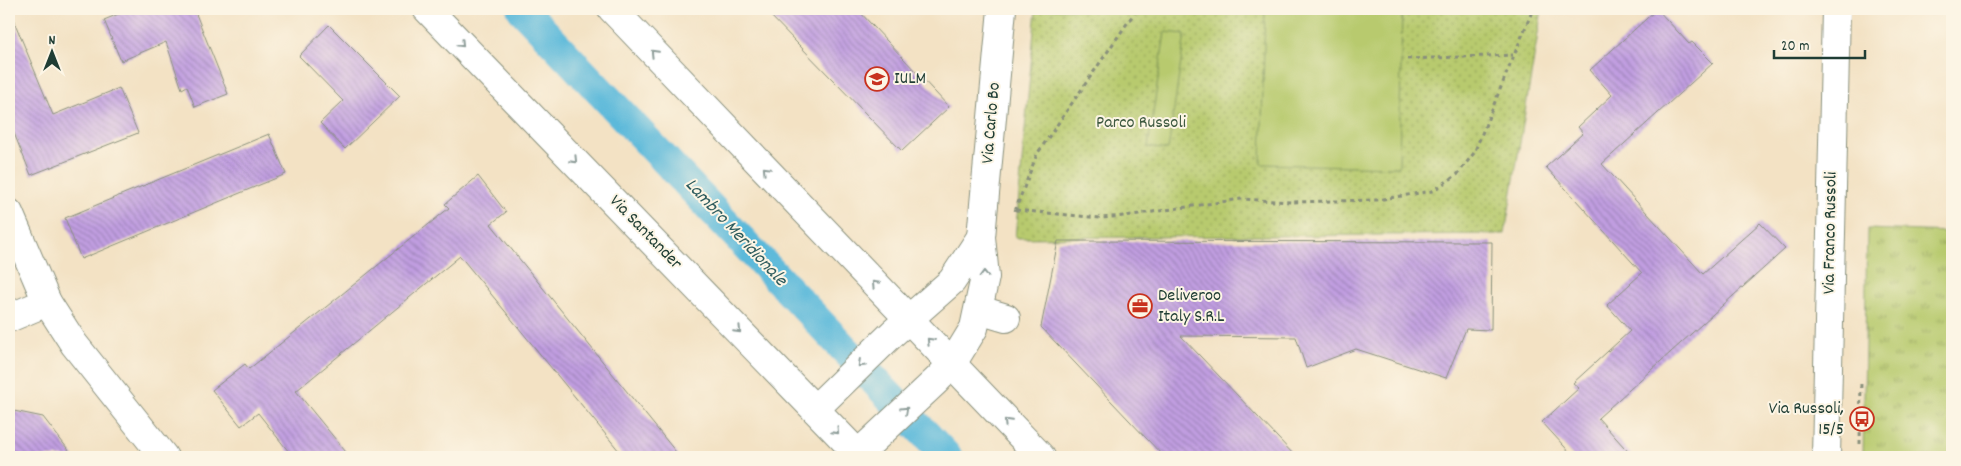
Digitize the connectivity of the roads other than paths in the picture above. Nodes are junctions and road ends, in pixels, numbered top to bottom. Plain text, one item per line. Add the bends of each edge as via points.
1 (428, 9) edge
2 (612, 9) edge
3 (1002, 9) edge
4 (1836, 9) edge
5 (9, 213) edge
6 (981, 237) junction
7 (47, 302) junction
8 (979, 310) junction
9 (9, 318) edge
10 (1006, 318) dead end
11 (901, 326) junction
12 (944, 372) junction
13 (821, 402) junction
14 (864, 450) edge
15 (164, 457) edge
16 (1041, 457) edge
17 (1826, 457) edge

1 -> 13 street, Via Santander
11 -> 2 street
3 - 6 street, Via Carlo Bo
4 - 17 street, Via Franco Russoli
5 - 7 street
8 -> 6 street, Via Carlo Bo via 985,277
6 - 11 street, Via Carlo Bo via 952,281
7 - 9 street
7 - 15 street via 74,344
8 - 10 street
8 - 12 street, Via Carlo Bo via 974,328
12 -> 11 street
11 -> 13 street, Via Carlo Bo
14 -> 12 street, Via Carlo Bo
16 -> 12 street
13 -> 14 street, Via Santander

